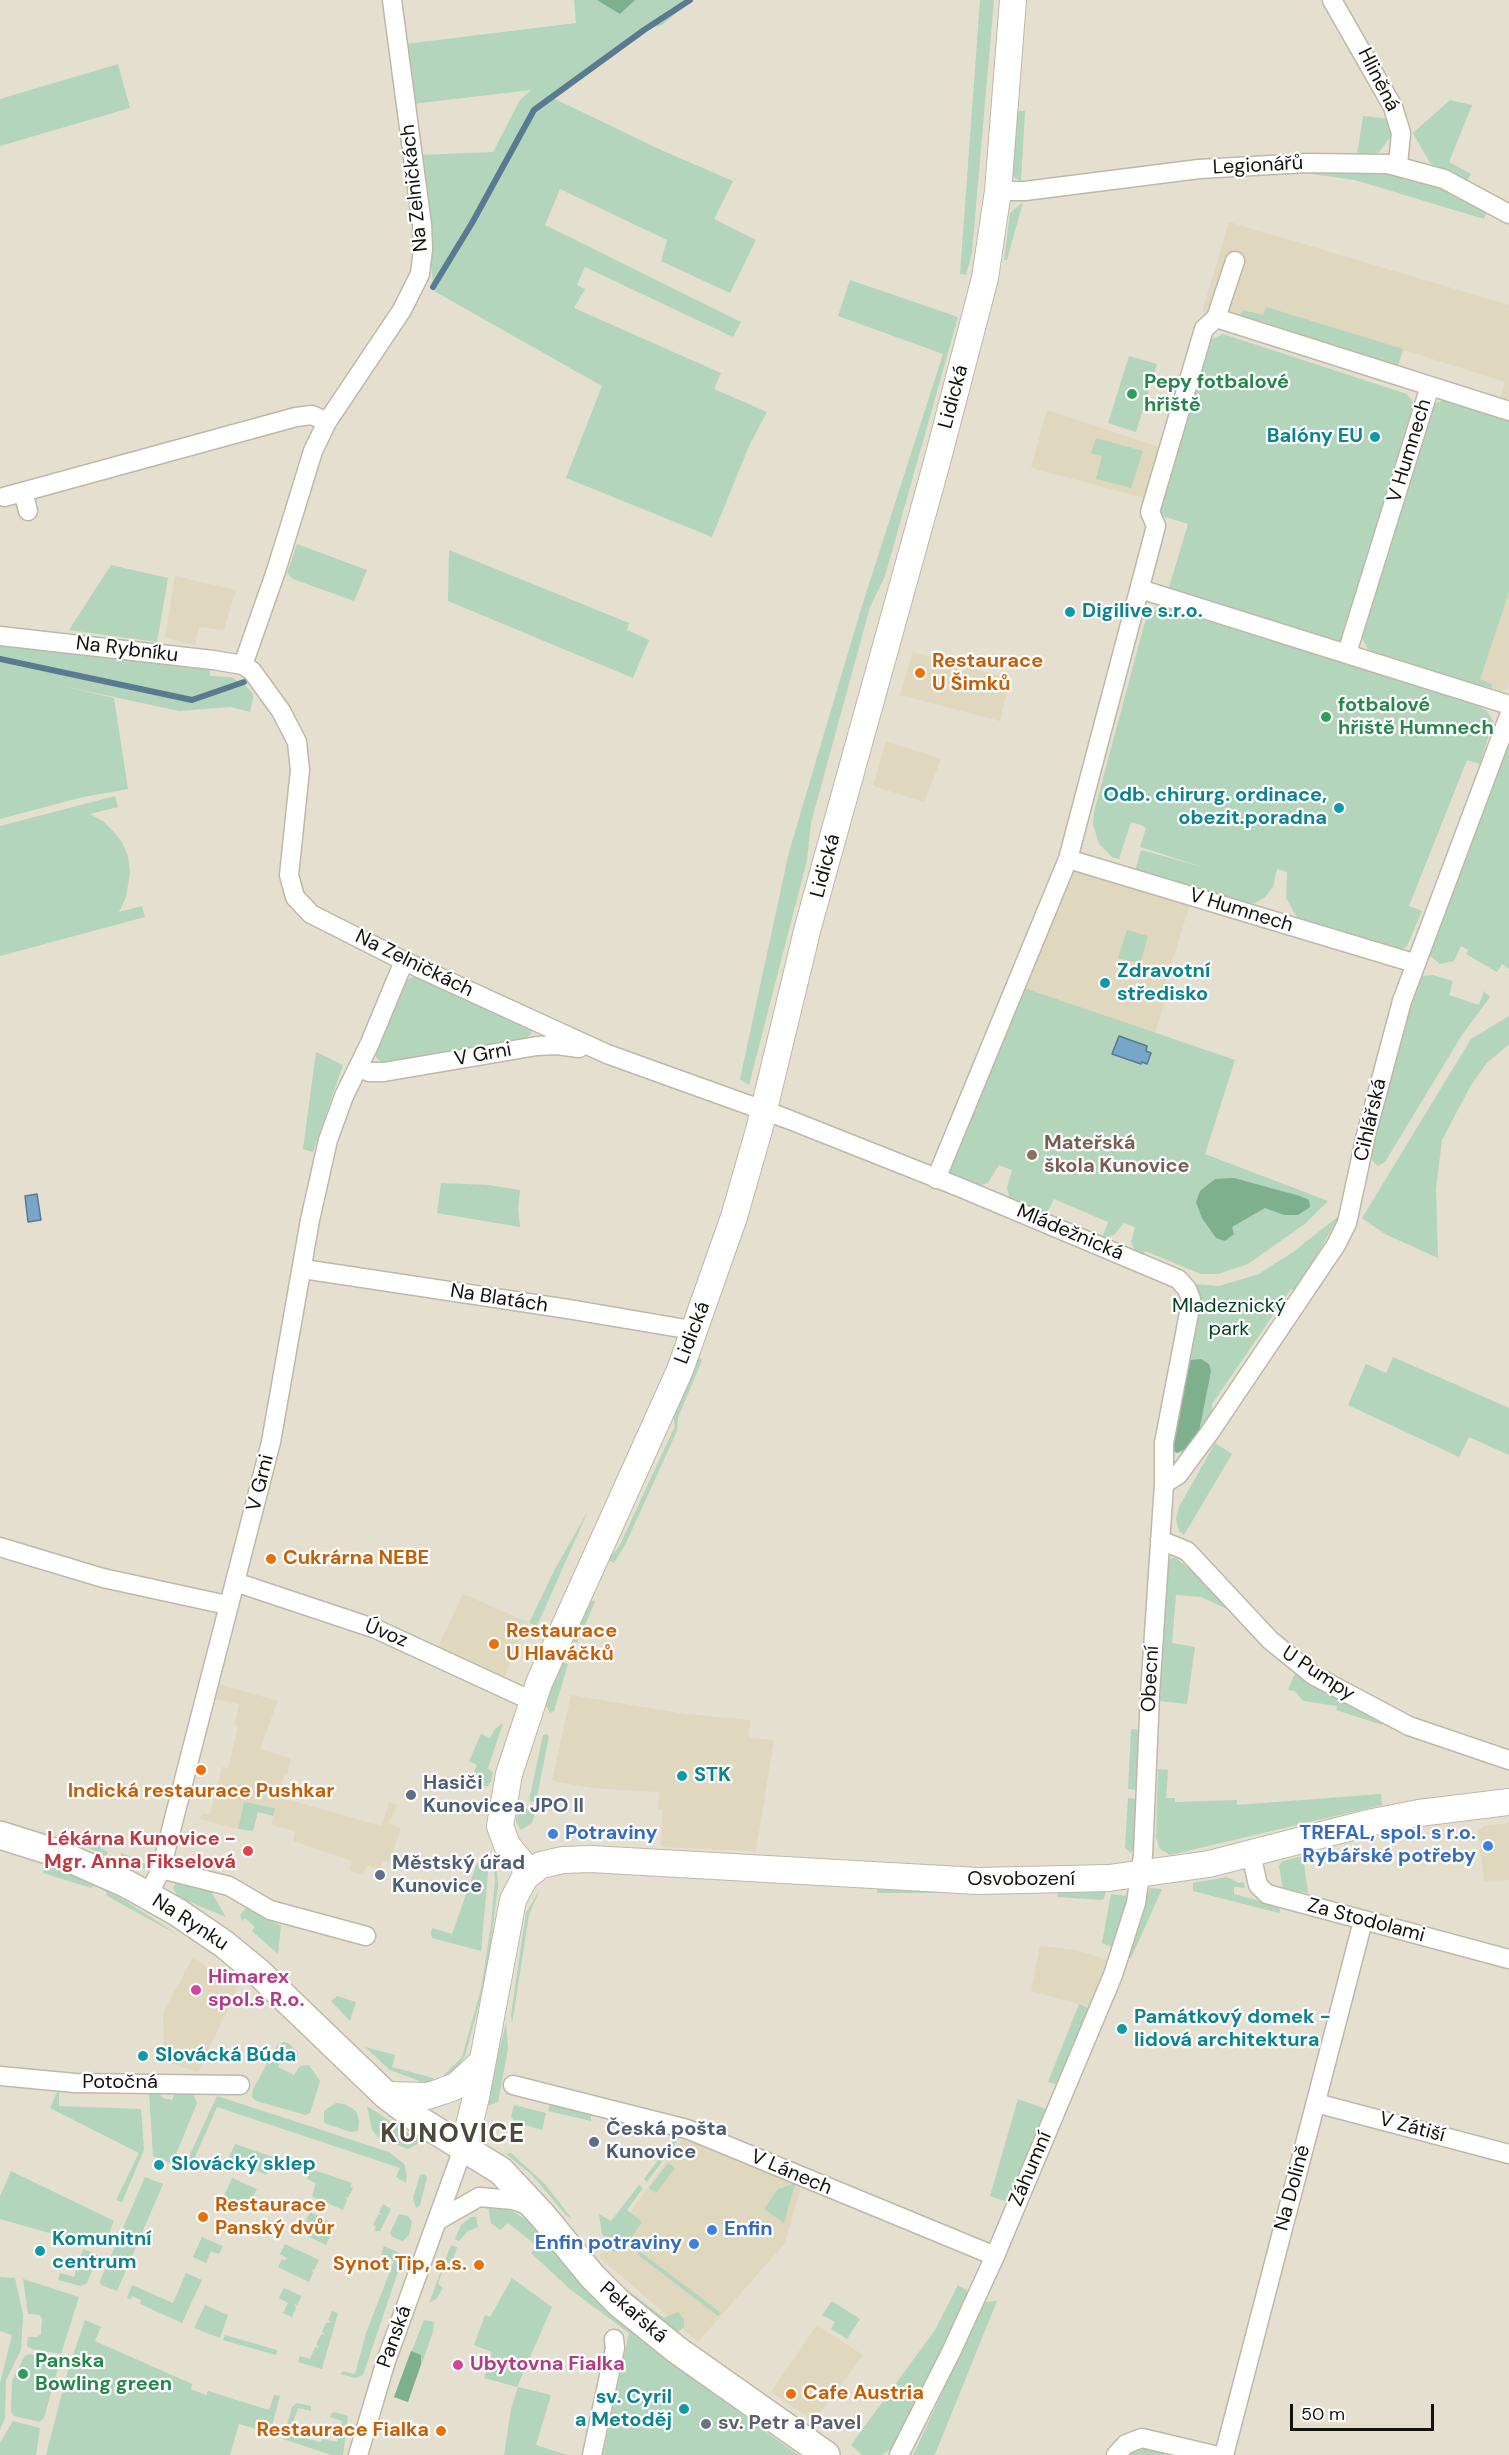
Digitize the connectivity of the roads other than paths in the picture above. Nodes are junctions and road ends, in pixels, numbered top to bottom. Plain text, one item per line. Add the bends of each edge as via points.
1 (392, 0) edge
2 (1013, 0) edge
3 (1332, 0) edge
4 (1398, 165) junction
5 (998, 191) junction
6 (1509, 214) edge
7 (1235, 261) dead end
8 (1216, 318) junction
9 (1430, 387) junction
10 (1509, 411) edge
11 (327, 422) junction
12 (23, 492) junction
13 (4, 497) dead end
14 (28, 511) dead end
15 (1140, 589) junction
16 (0, 636) edge
17 (1347, 653) junction
18 (247, 668) junction
19 (1509, 705) edge
20 (1509, 716) edge
21 (1068, 859) junction
22 (404, 961) junction
23 (1414, 963) junction
24 (607, 1054) junction
25 (359, 1068) junction
26 (764, 1111) junction
27 (936, 1179) junction
28 (303, 1269) junction
29 (694, 1333) junction
30 (1164, 1484) junction
31 (1160, 1540) junction
32 (0, 1548) edge
33 (235, 1582) junction
34 (227, 1605) junction
35 (532, 1701) junction
36 (1509, 1760) edge
37 (1509, 1802) edge
38 (0, 1835) edge
39 (1251, 1854) junction
40 (161, 1869) junction
41 (529, 1872) junction
42 (1141, 1875) junction
43 (148, 1896) junction
44 (1363, 1921) junction
45 (366, 1936) dead end
46 (1509, 1959) edge
47 (482, 2062) junction
48 (0, 2076) edge
49 (240, 2085) dead end
50 (513, 2085) dead end
51 (386, 2095) junction
52 (1316, 2103) junction
53 (464, 2146) junction
54 (1509, 2154) edge
55 (534, 2208) junction
56 (437, 2221) junction
57 (995, 2256) junction
58 (614, 2339) dead end
59 (358, 2455) edge
60 (592, 2455) edge
61 (826, 2455) edge
62 (899, 2455) edge
63 (1116, 2455) edge
64 (1215, 2455) edge
65 (1224, 2455) edge

1 - 11 street, Na Zelničkách via 422,225 421,268 413,292
2 - 5 main road, Lidická
3 - 4 street, Hliněná via 1381,82 1400,124
4 - 5 street, Legionářů via 1307,163 1199,169
4 - 6 street, Legionářů via 1444,179
5 - 26 main road, Lidická via 978,308 808,927
7 - 8 street
8 - 9 street, V Humnech
8 - 15 street via 1204,328 1153,501 1150,512 1156,526
9 - 10 street, V Humnech
9 - 17 street, V Humnech
11 - 12 street via 312,416 296,417
11 - 18 street, Na Zelničkách via 301,483
12 - 13 street
12 - 14 street
15 - 17 street
15 - 21 street
16 - 18 street, Na Rybníku
17 - 19 street
18 - 22 street, Na Zelničkách via 292,729 300,756 290,875 295,897 311,914
20 - 23 street, Cihlářská
21 - 23 street, V Humnech
21 - 27 street
22 - 24 street, Na Zelničkách
22 - 25 street, V Grni
23 - 30 street, Cihlářská via 1366,1135 1350,1217 1342,1235 1210,1432 1178,1475
24 - 25 street, V Grni via 547,1045 384,1072
24 - 26 street, Na Zelničkách
25 - 28 street, V Grni via 328,1140
26 - 27 street, Mládežnická
26 - 29 main road, Lidická via 734,1217
27 - 30 street, Mládežnická via 1178,1279 1187,1289 1191,1299 1166,1425
28 - 29 street, Na Blatách via 579,1311
28 - 33 street, V Grni via 271,1442
29 - 35 main road, Lidická
30 - 31 street, Obecní
31 - 36 street, U Pumpy via 1186,1551 1270,1640 1313,1675 1409,1726
31 - 42 street, Obecní
32 - 34 street via 103,1578
33 - 34 street, V Grni
33 - 35 street, Úvoz via 383,1632
34 - 40 street, V Grni
35 - 41 main road, Lidická via 509,1774 500,1826 507,1845
37 - 39 main road, Osvobození via 1368,1823
38 - 43 main road, Na Rynku via 88,1866
39 - 42 main road, Osvobození
39 - 44 street, Za Stodolami via 1258,1885 1267,1894
40 - 43 street, V Grni
40 - 45 street via 229,1886 270,1910
41 - 42 main road, Osvobození via 558,1861 591,1859 978,1881 1048,1882
41 - 47 main road via 513,1900
42 - 57 street, Záhumní via 1113,1975
43 - 51 main road, Na Rynku via 206,1931 251,1966
44 - 46 street, Za Stodolami
44 - 52 street, Na Dolině
47 - 51 main road via 456,2086 443,2091 428,2096
47 - 53 main road
48 - 49 street, Potočná via 75,2083
50 - 57 street, V Lánech via 687,2129
51 - 53 main road, Na Rynku
52 - 54 street, V Zátiší
52 - 65 street, Na Dolině
53 - 55 main road, Pekařská via 501,2171
53 - 56 street, Panská
55 - 56 street via 513,2200 479,2197
55 - 61 main road, Pekařská via 621,2304 677,2350
56 - 59 street, Panská via 383,2369
57 - 62 street, Záhumní
58 - 60 street
63 - 64 street via 1129,2442 1142,2438

